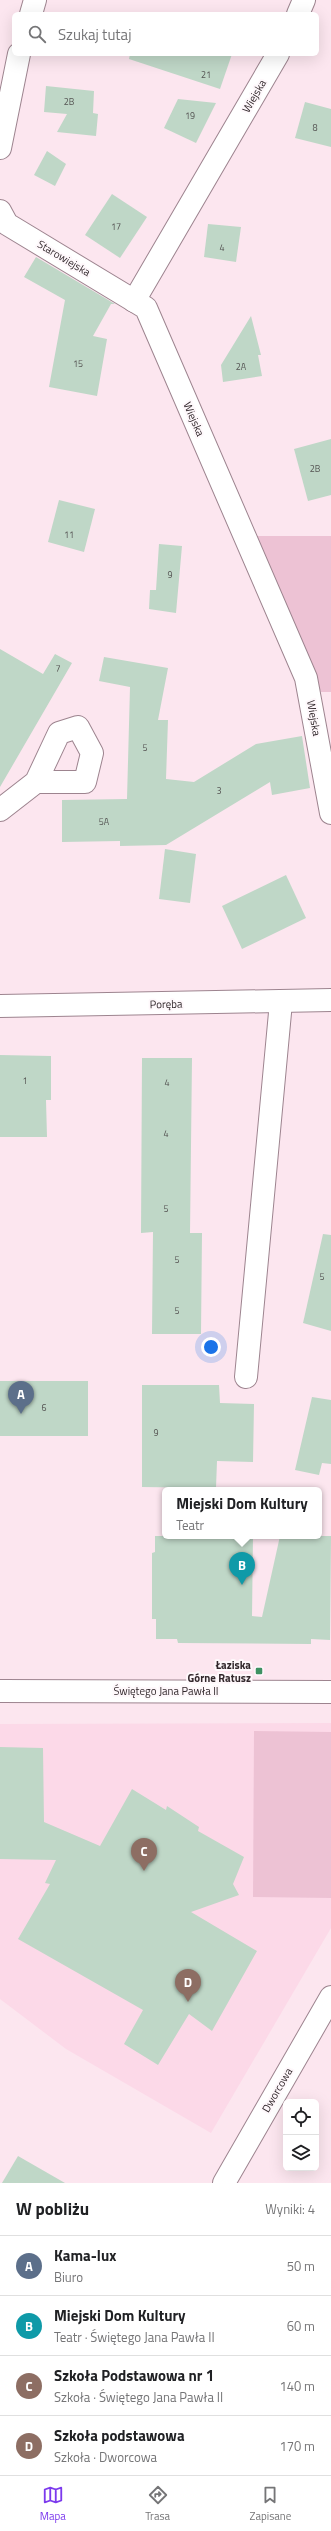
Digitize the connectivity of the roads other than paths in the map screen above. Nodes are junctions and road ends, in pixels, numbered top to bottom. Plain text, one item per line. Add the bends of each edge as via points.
1 (35, 0) edge
2 (304, 0) edge
3 (32, 12) edge
4 (299, 12) edge
5 (19, 56) edge
6 (277, 56) edge
7 (0, 148) edge
8 (0, 211) edge
9 (134, 301) junction
10 (36, 782) dead end
11 (0, 810) edge
12 (331, 813) edge
13 (331, 1000) edge
14 (281, 1002) junction
15 (0, 1006) edge
16 (246, 1377) dead end
17 (0, 1691) edge
18 (331, 1692) edge
19 (331, 1997) edge
20 (224, 2183) edge

1 - 3 street
2 - 4 street
5 - 7 street
6 - 9 street, Wiejska
8 - 9 street, Starowiejska via 7,224
9 - 12 street, Wiejska via 146,308 306,678
10 - 11 street
13 - 14 street, Poręba
14 - 15 street, Poręba
14 - 16 street
17 - 18 street, Świętego Jana Pawła II
19 - 20 street, Dworcowa

